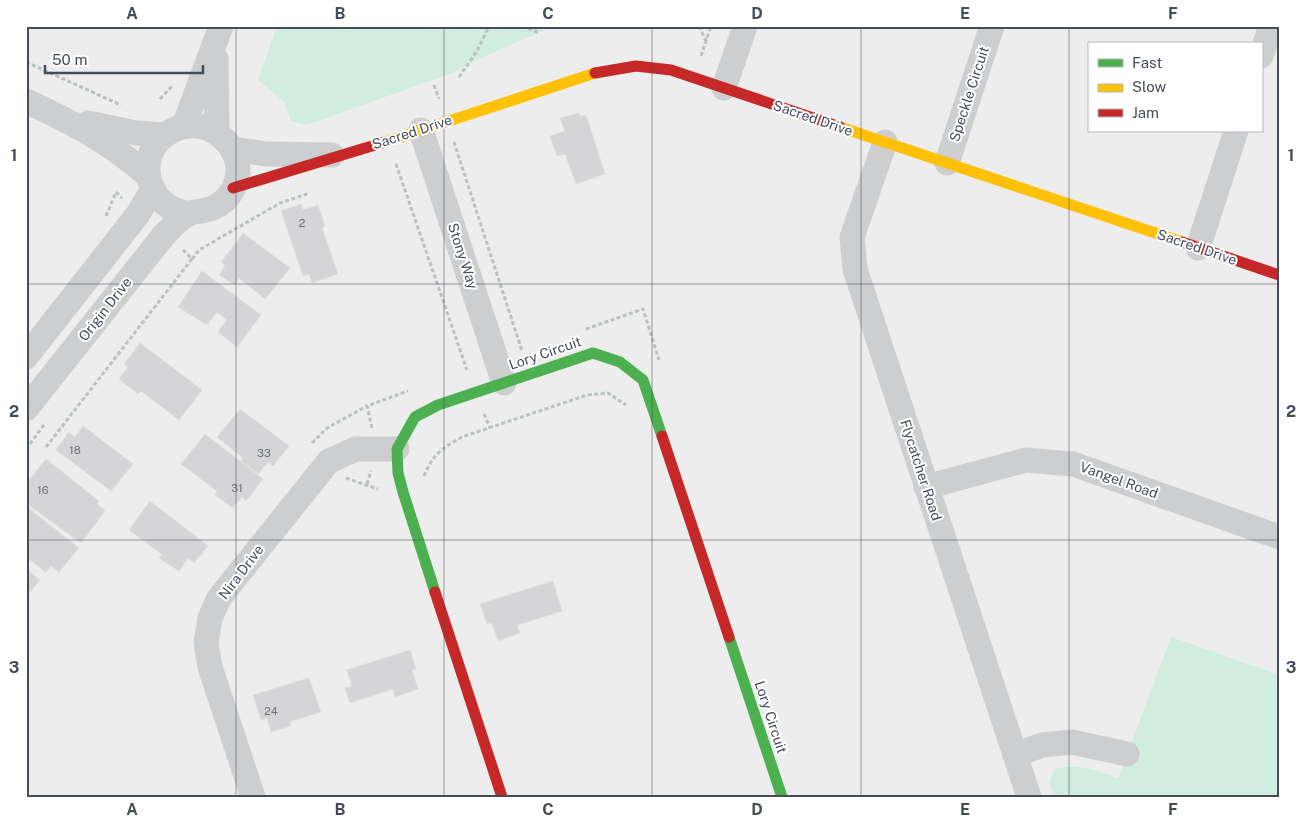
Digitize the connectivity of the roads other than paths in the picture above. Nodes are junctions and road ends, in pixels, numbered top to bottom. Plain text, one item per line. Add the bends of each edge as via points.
1 (745, 26) edge
2 (992, 26) edge
3 (1271, 26) edge
4 (218, 34) edge
5 (1262, 53) edge
6 (724, 88) junction
7 (26, 101) edge
8 (62, 116) junction
9 (174, 130) junction
10 (1236, 132) edge
11 (224, 140) junction
12 (425, 140) junction
13 (885, 142) junction
14 (344, 155) junction
15 (946, 163) junction
16 (150, 182) junction
17 (233, 188) junction
18 (189, 214) junction
19 (1198, 248) junction
20 (1279, 275) edge
21 (26, 357) edge
22 (504, 383) junction
23 (30, 396) edge
24 (397, 449) junction
25 (926, 487) junction
26 (1279, 537) edge
27 (1127, 754) dead end
28 (1016, 755) junction
29 (253, 797) edge
30 (502, 797) edge
31 (782, 797) edge
32 (1029, 797) edge

1 - 6 street
2 - 15 street, Speckle Circuit
3 - 5 street
4 - 9 street
4 - 11 street
6 - 12 street, Sacred Drive via 647,64 622,65 446,121
6 - 13 street, Sacred Drive
7 - 8 street
8 - 9 street via 119,130
8 - 16 street via 116,148
9 - 11 street via 201,126
9 - 16 street via 154,146 149,160
10 - 19 street
11 - 14 street, Sacred Drive via 267,154
11 - 17 street via 237,168
12 - 14 street, Sacred Drive
12 - 22 street, Stony Way
13 - 15 street, Sacred Drive
13 - 25 street, Flycatcher Road via 852,237 855,269
14 - 17 street, Sacred Drive
15 - 19 street, Sacred Drive
16 - 18 street via 167,206
16 - 21 street via 138,214
17 - 18 street, Origin Drive via 215,207
18 - 23 street, Origin Drive via 164,234
19 - 20 street, Sacred Drive
22 - 24 street, Lory Circuit via 438,405 416,417
22 - 31 street, Lory Circuit via 593,352 618,359 643,380
24 - 29 street, Nira Drive via 356,449 329,461 219,598 210,618 206,643 210,667
24 - 30 street via 401,483
25 - 26 street, Vangel Road via 1026,460 1073,464
25 - 28 street, Flycatcher Road
27 - 28 street via 1072,742 1042,745
28 - 32 street, Flycatcher Road

